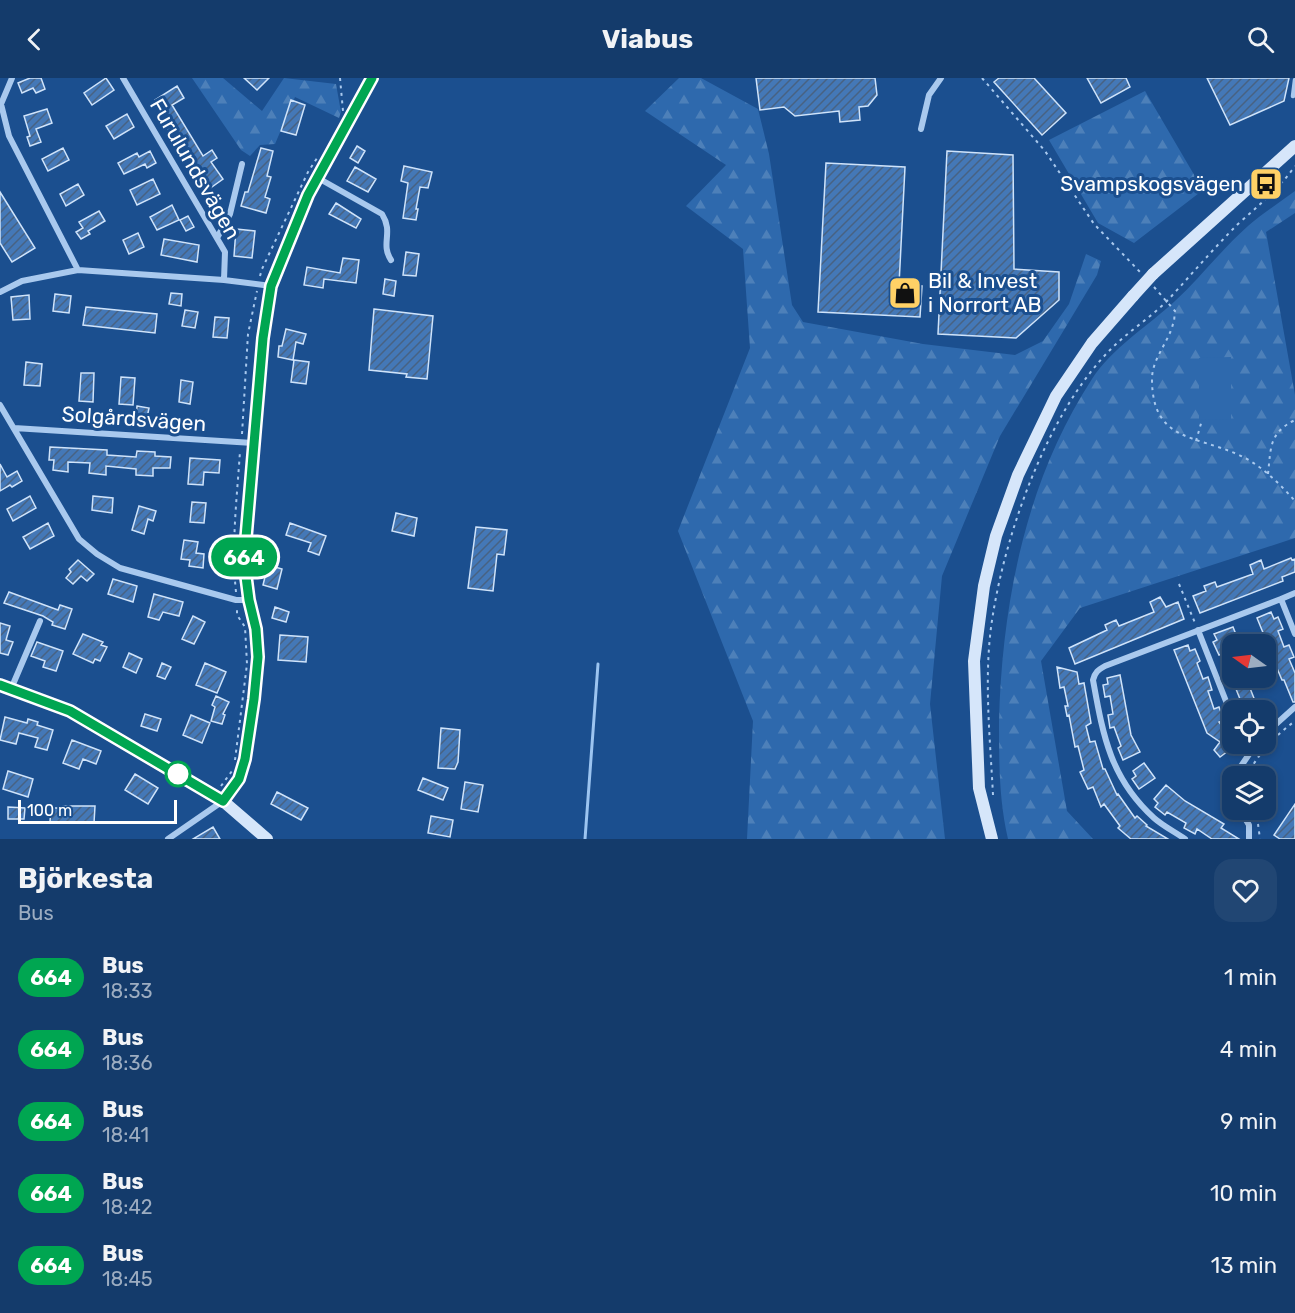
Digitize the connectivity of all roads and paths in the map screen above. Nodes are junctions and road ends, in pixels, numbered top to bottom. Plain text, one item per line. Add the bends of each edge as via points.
1 (12, 78) edge
2 (123, 78) edge
3 (372, 78) edge
4 (941, 78) edge
5 (1295, 80) edge
6 (1293, 96) dead end
7 (921, 129) dead end
8 (1295, 146) edge
9 (242, 164) dead end
10 (1295, 166) edge
11 (318, 178) junction
12 (217, 238) junction
13 (391, 260) dead end
14 (78, 270) junction
15 (224, 280) junction
16 (271, 286) junction
17 (0, 292) edge
18 (0, 405) edge
19 (1202, 420) dead end
20 (1295, 420) edge
21 (14, 428) junction
22 (1196, 441) dead end
23 (253, 443) junction
24 (1268, 474) dead end
25 (1179, 584) dead end
26 (1295, 593) edge
27 (1281, 599) junction
28 (249, 600) junction
29 (40, 621) dead end
30 (1198, 630) junction
31 (1295, 634) edge
32 (5, 687) edge
33 (1226, 700) edge
34 (1295, 707) edge
35 (1295, 721) edge
36 (1276, 724) edge
37 (1254, 766) edge
38 (993, 796) dead end
39 (223, 801) junction
40 (1246, 820) edge
41 (168, 839) edge
42 (267, 839) edge
43 (992, 839) edge
44 (1185, 839) edge
45 (1249, 839) edge

1 - 14 street via 1,104 9,136
2 - 12 street, Furulundsvägen
3 - 11 street
4 - 7 street via 929,95
5 - 6 lane
8 - 43 street, bridge via 1153,274 1092,343 1056,396 1018,475 996,536 984,586 974,661 980,788
9 - 12 street via 230,214
10 - 38 path via 1281,186 1239,224 1167,301 1090,372 1049,442 1018,517 993,615 989,665
11 - 13 street via 382,214 388,231 385,250
11 - 16 street
12 - 15 street, Furulundsvägen via 225,252
14 - 15 street
14 - 17 street via 22,281
15 - 16 street
16 - 23 street
18 - 21 street
19 - 22 path
20 - 24 path via 1282,426 1275,437
21 - 23 street, Solgårdsvägen
21 - 28 street via 79,539 97,554 120,568 236,600
23 - 28 street via 244,561
25 - 30 path
26 - 27 street
27 - 30 street
27 - 31 street
28 - 39 street via 258,657 254,699 239,779
29 - 32 street
30 - 33 street
30 - 44 street via 1106,666 1098,670 1093,680 1103,735 1123,780 1155,819
32 - 39 street via 70,711
34 - 36 street
35 - 37 path
39 - 41 street
39 - 42 street
40 - 45 street

